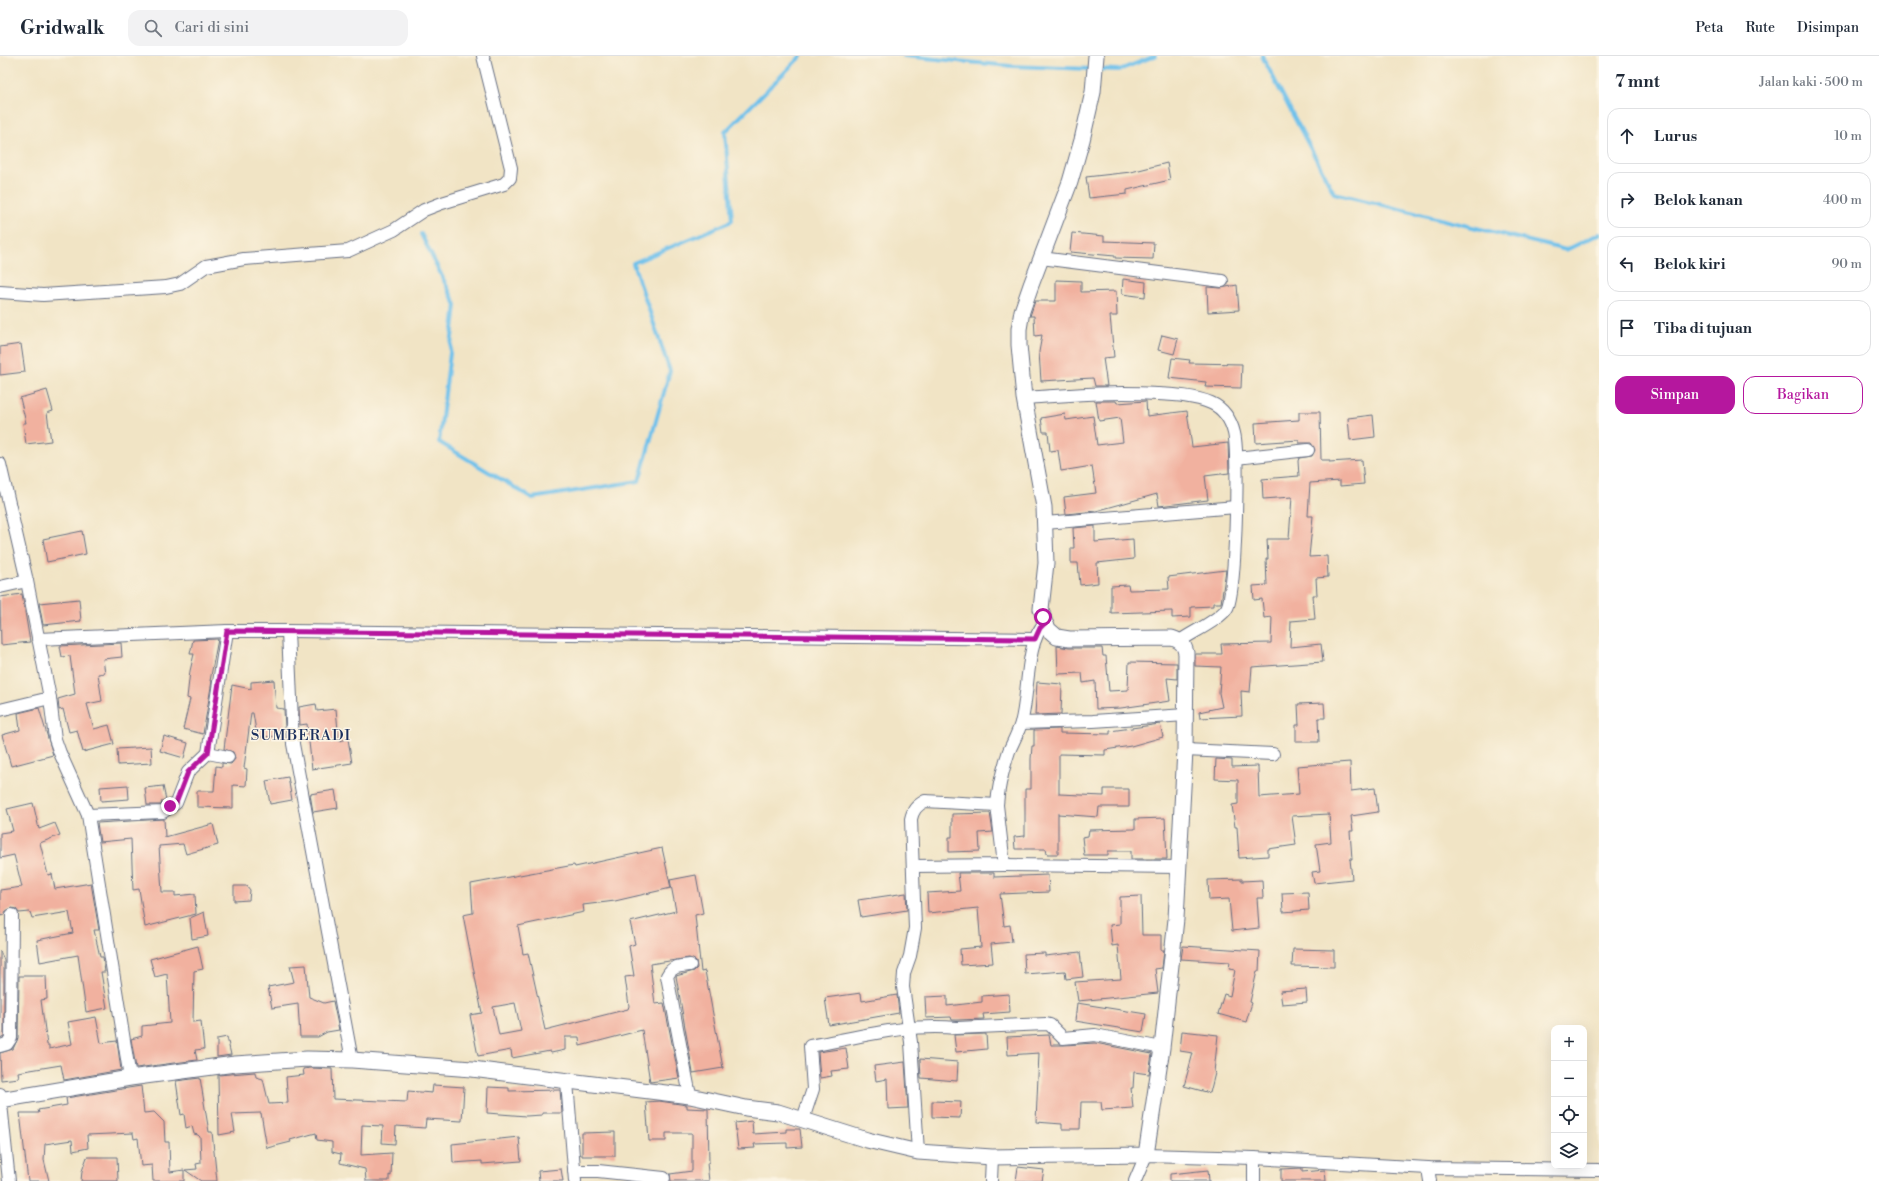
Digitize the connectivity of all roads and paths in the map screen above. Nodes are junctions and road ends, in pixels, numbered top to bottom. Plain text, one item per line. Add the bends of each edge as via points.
1 (483, 56) edge
2 (1096, 57) edge
3 (1041, 258) junction
4 (1222, 281) dead end
5 (0, 292) edge
6 (1024, 398) junction
7 (1308, 450) dead end
8 (1236, 458) junction
9 (0, 464) edge
10 (1236, 507) junction
11 (1045, 524) junction
12 (27, 581) junction
13 (0, 586) edge
14 (1045, 623) junction
15 (227, 631) junction
16 (288, 631) junction
17 (38, 639) junction
18 (1035, 639) junction
19 (1180, 641) junction
20 (50, 698) junction
21 (0, 710) edge
22 (1186, 715) junction
23 (1021, 723) junction
24 (1185, 750) junction
25 (208, 753) junction
26 (1273, 754) dead end
27 (228, 757) dead end
28 (997, 805) junction
29 (88, 815) junction
30 (1004, 865) junction
31 (913, 866) junction
32 (1179, 867) junction
33 (12, 916) dead end
34 (690, 965) dead end
35 (909, 1028) junction
36 (0, 1046) edge
37 (1162, 1048) junction
38 (352, 1060) junction
39 (130, 1078) junction
40 (567, 1082) junction
41 (690, 1096) junction
42 (0, 1098) edge
43 (804, 1119) junction
44 (918, 1152) junction
45 (1146, 1155) junction
46 (992, 1157) junction
47 (1254, 1158) junction
48 (1428, 1168) junction
49 (1599, 1170) edge
50 (574, 1176) edge
51 (664, 1178) dead end
52 (9, 1181) edge
53 (991, 1181) edge
54 (1135, 1181) edge
55 (1254, 1181) edge
56 (1430, 1181) edge

1 - 5 street via 511,168 510,178 504,184 424,210 394,230 348,251 244,259 206,266 180,284 166,287 43,295
2 - 3 street via 1093,92 1070,182
3 - 4 street
3 - 6 street via 1022,311 1019,329
6 - 8 street via 1125,392 1190,397 1212,403 1223,410 1230,421 1234,433
6 - 11 street
7 - 8 street
8 - 10 street
9 - 12 street
10 - 11 street
10 - 19 street via 1231,592 1227,608 1214,620
11 - 14 street via 1046,563 1041,609
12 - 13 street
12 - 17 street
14 - 18 street
14 - 19 street via 1057,636 1069,639 1166,637
15 - 16 street
15 - 17 street
15 - 25 street
16 - 18 street
16 - 38 street via 293,744
17 - 20 street
18 - 23 street
19 - 22 street via 1184,645 1187,663
20 - 21 street
20 - 29 street via 55,739
22 - 23 street via 1093,722
22 - 24 street
23 - 28 street via 998,788
24 - 26 street
24 - 32 street
25 - 27 street
25 - 29 street via 188,772 176,803 163,812
28 - 30 street
28 - 31 street via 924,801 918,805 912,819
29 - 39 street
30 - 31 street
30 - 32 street
31 - 35 street via 915,928 903,987
32 - 37 street
33 - 36 street via 11,1038 7,1044
34 - 41 street via 670,969 667,976
35 - 37 street via 1050,1024 1063,1038 1095,1036
35 - 43 street via 880,1031 810,1046 812,1089
35 - 44 street
37 - 45 street
38 - 39 street via 307,1059 235,1064
38 - 40 street via 472,1069
39 - 42 street
40 - 41 street
40 - 50 street
41 - 43 street
42 - 52 street
43 - 44 street via 867,1140
44 - 46 street
45 - 46 street
45 - 47 street
45 - 54 street
46 - 53 street
47 - 48 street
47 - 55 street
48 - 49 street
48 - 56 street
50 - 51 street via 598,1170

